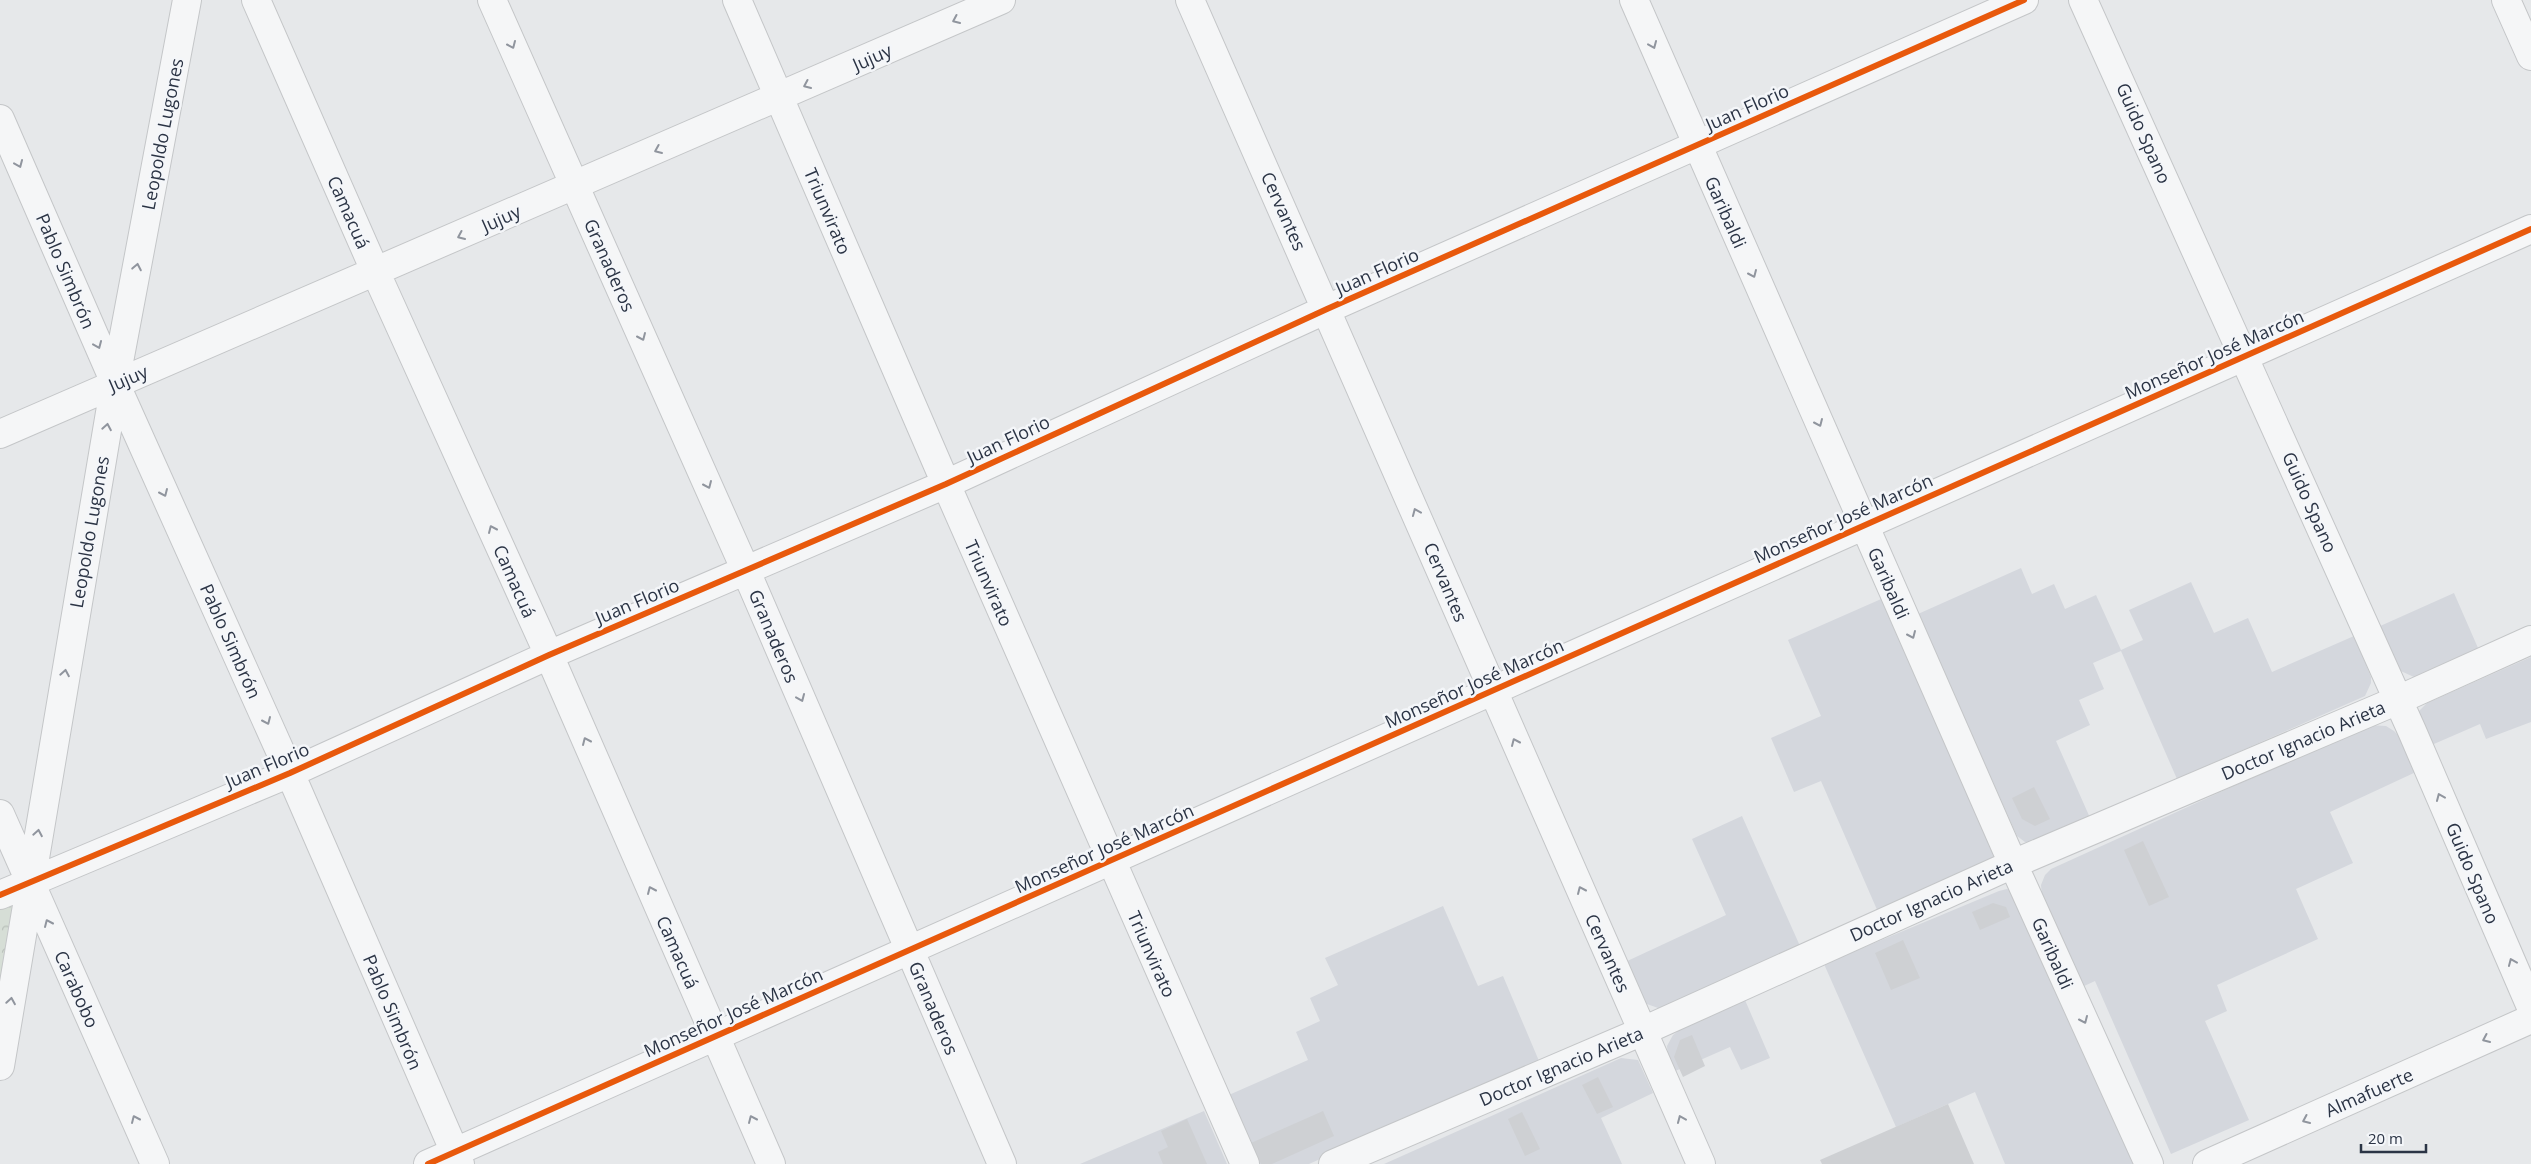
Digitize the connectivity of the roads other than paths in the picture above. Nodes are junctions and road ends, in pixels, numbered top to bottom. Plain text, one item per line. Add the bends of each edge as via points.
1 (187, 0) edge
2 (256, 0) edge
3 (492, 0) edge
4 (738, 0) edge
5 (1000, 0) edge
6 (1190, 0) edge
7 (1634, 0) edge
8 (2024, 0) edge
9 (2084, 0) edge
10 (2506, 0) edge
11 (2531, 56) edge
12 (779, 98) junction
13 (0, 119) edge
14 (1696, 145) junction
15 (575, 186) junction
16 (2531, 230) edge
17 (376, 273) junction
18 (1327, 309) junction
19 (2245, 357) junction
20 (115, 383) junction
21 (0, 434) edge
22 (946, 484) junction
23 (1864, 526) junction
24 (746, 572) junction
25 (2531, 640) edge
26 (549, 655) junction
27 (1493, 691) junction
28 (2398, 700) junction
29 (290, 772) junction
30 (0, 814) edge
31 (1112, 862) junction
32 (2013, 864) junction
33 (30, 881) junction
34 (0, 895) edge
35 (910, 950) junction
36 (2531, 1007) edge
37 (2531, 1019) edge
38 (1643, 1031) junction
39 (715, 1036) junction
40 (0, 1066) edge
41 (457, 1158) edge
42 (155, 1164) edge
43 (428, 1164) edge
44 (772, 1164) edge
45 (1002, 1164) edge
46 (1245, 1164) edge
47 (1333, 1164) edge
48 (1701, 1164) edge
49 (2149, 1164) edge
50 (2207, 1164) edge

20 -> 1 street, Leopoldo Lugones
2 - 17 street, Camacuá
3 -> 15 street, Granaderos
4 - 12 street, Triunvirato
5 -> 12 street, Jujuy
6 - 18 street, Cervantes
7 -> 14 street, Garibaldi
8 - 14 street, Juan Florio
9 - 19 street, Guido Spano
10 - 11 street
12 -> 15 street, Jujuy
12 - 22 street, Triunvirato
13 -> 20 street, Pablo Simbrón
14 - 18 street, Juan Florio
14 -> 23 street, Garibaldi
15 -> 17 street, Jujuy
15 -> 24 street, Granaderos
16 - 19 street, Monseñor José Marcón
17 - 20 street, Jujuy
26 -> 17 street, Camacuá
18 - 22 street, Juan Florio
27 -> 18 street, Cervantes
19 - 23 street, Monseñor José Marcón
19 - 28 street, Guido Spano
20 - 21 street, Jujuy
20 -> 29 street, Pablo Simbrón
33 -> 20 street, Leopoldo Lugones
22 - 24 street, Juan Florio
22 - 31 street, Triunvirato
23 - 27 street, Monseñor José Marcón
23 -> 32 street, Garibaldi
24 - 26 street, Juan Florio
24 -> 35 street, Granaderos
25 - 28 street, Doctor Ignacio Arieta
26 - 29 street, Juan Florio
39 -> 26 street, Camacuá
27 - 31 street, Monseñor José Marcón
38 -> 27 street, Cervantes
28 - 32 street, Doctor Ignacio Arieta
36 -> 28 street, Guido Spano
29 - 33 street, Juan Florio
29 - 41 street, Pablo Simbrón
30 - 33 street, Carabobo
31 - 35 street, Monseñor José Marcón
31 - 46 street, Triunvirato
32 - 38 street, Doctor Ignacio Arieta
32 -> 49 street, Garibaldi
33 - 34 street, Juan Florio
40 -> 33 street, Leopoldo Lugones
42 -> 33 street, Carabobo
35 - 39 street, Monseñor José Marcón
35 - 45 street, Granaderos
37 -> 50 street, Almafuerte
38 - 47 street, Doctor Ignacio Arieta
48 -> 38 street, Cervantes
39 - 41 street, Monseñor José Marcón
44 -> 39 street, Camacuá
41 - 43 street, Monseñor José Marcón

